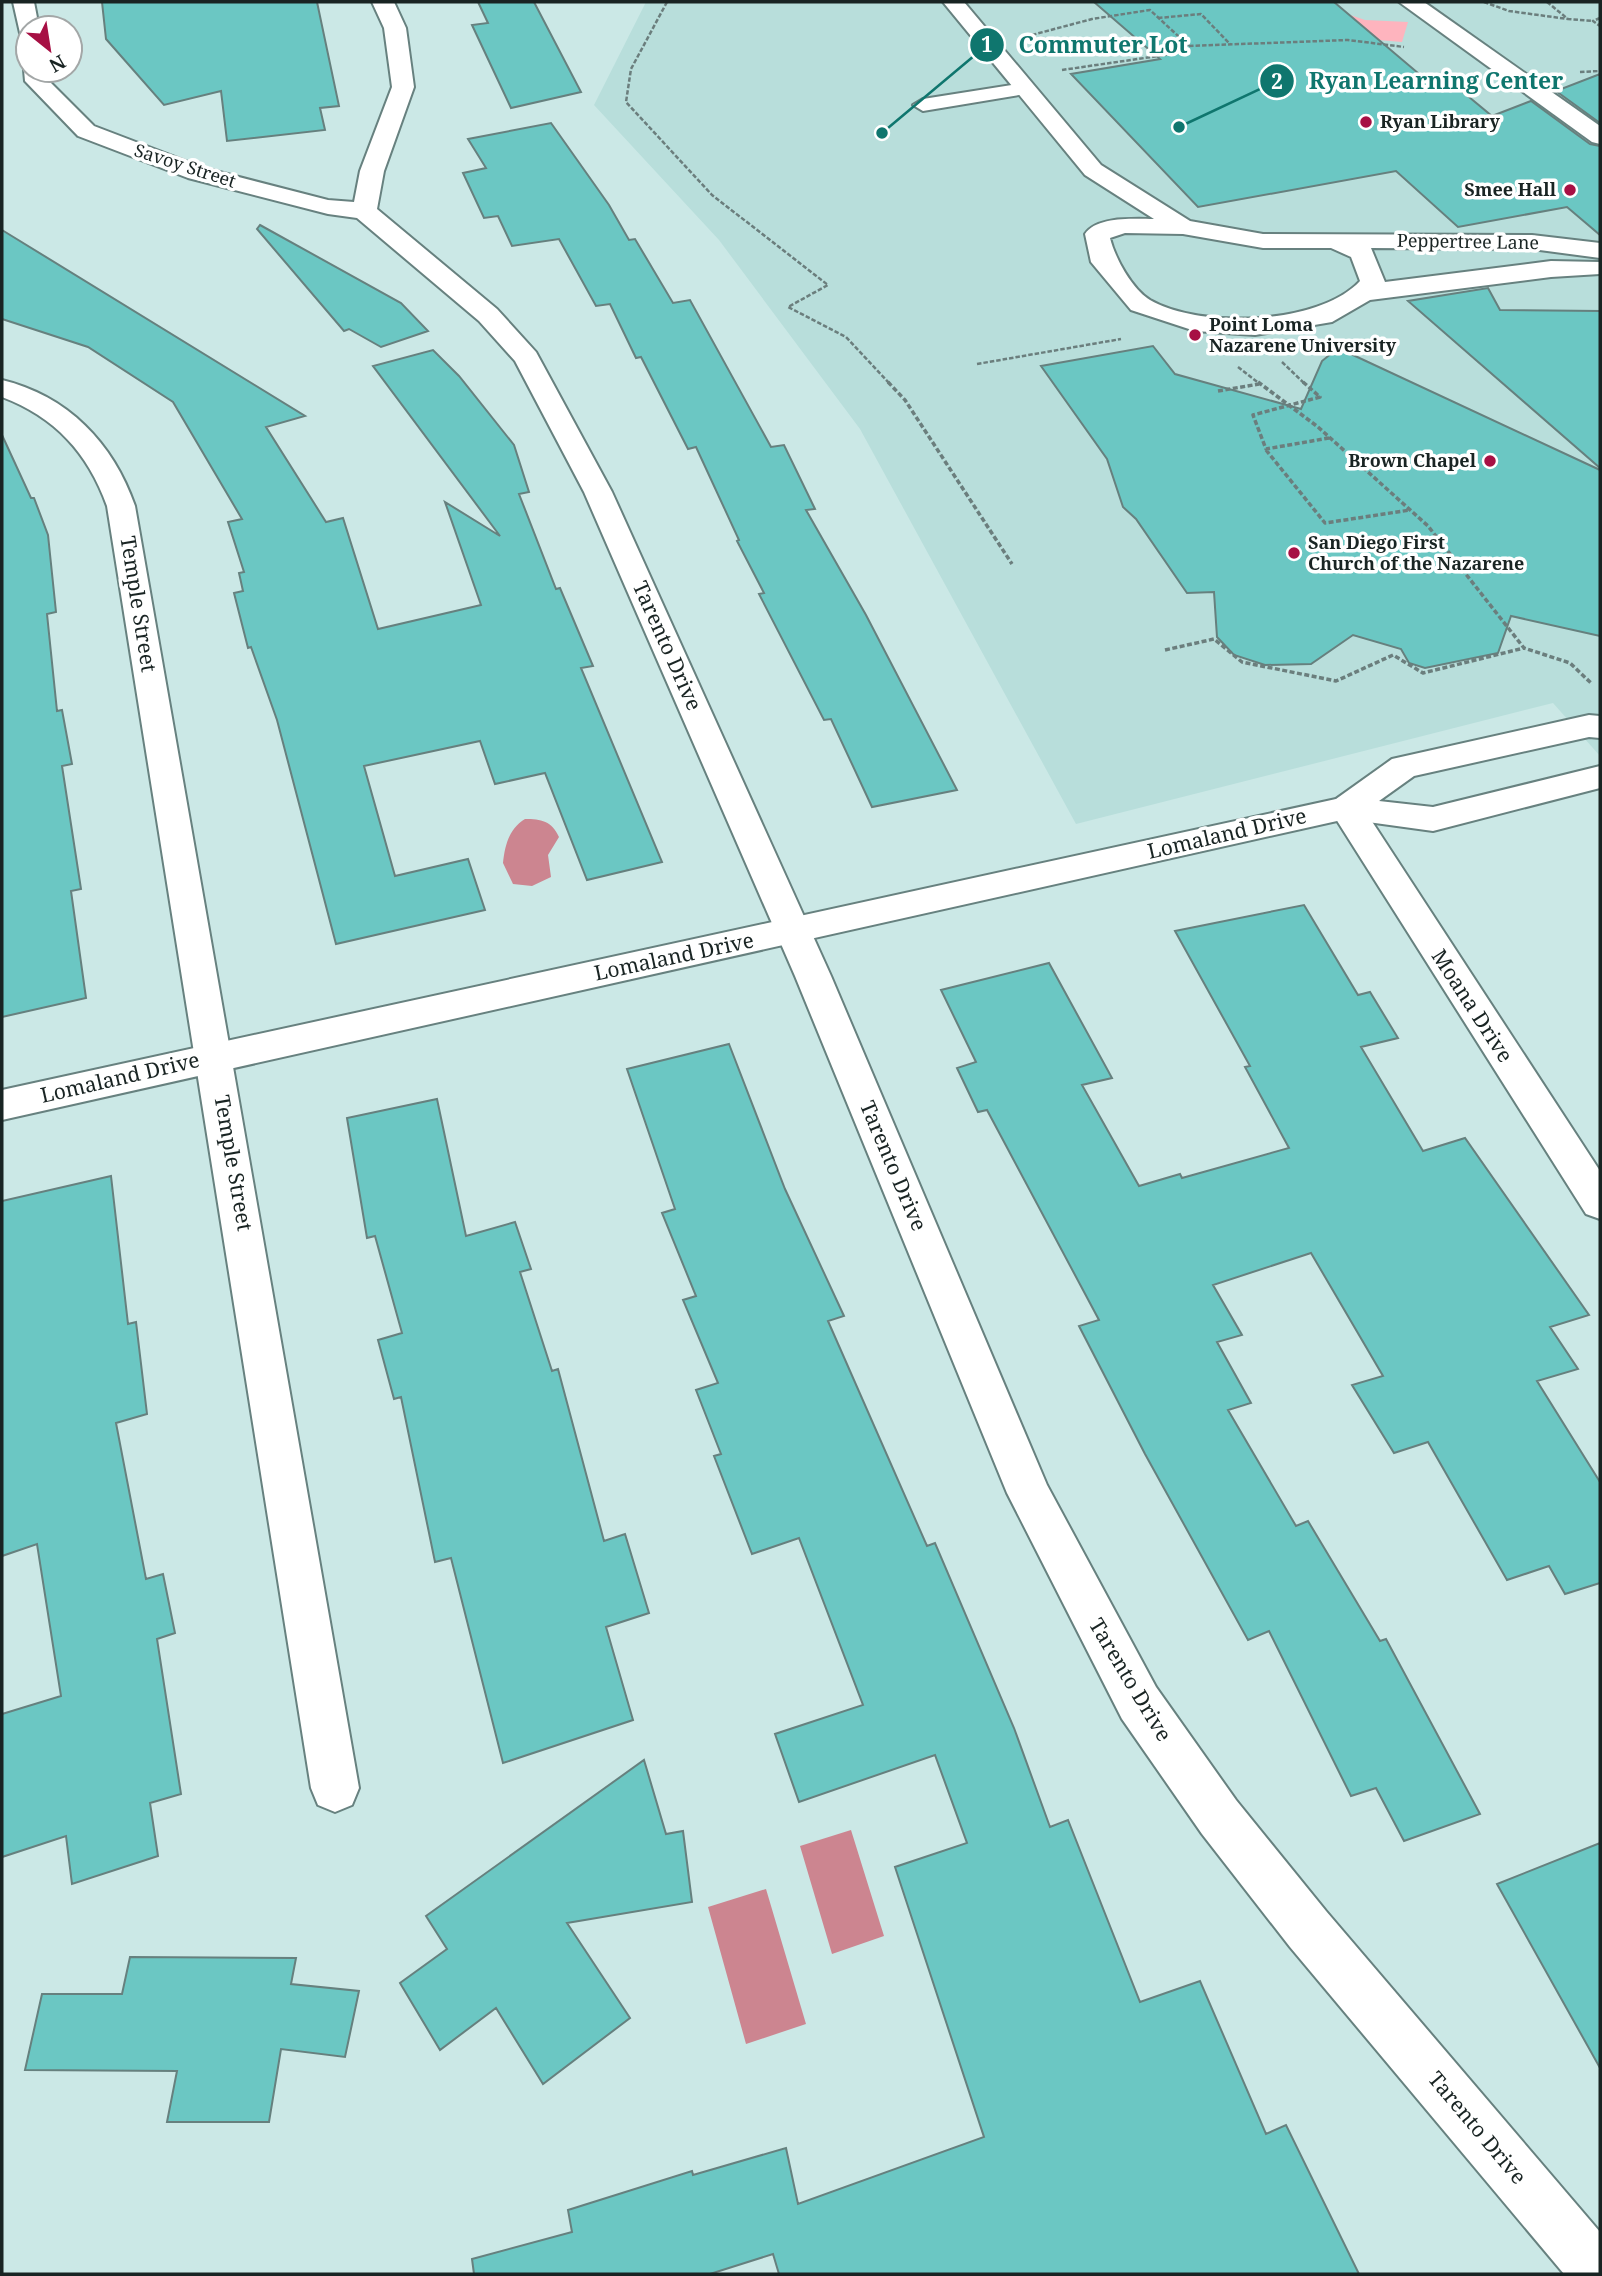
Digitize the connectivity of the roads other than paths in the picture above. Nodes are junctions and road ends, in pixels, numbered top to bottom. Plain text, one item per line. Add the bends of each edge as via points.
1 (383, 2) edge
2 (953, 2) edge
3 (1410, 2) edge
4 (39, 84) edge
5 (1024, 89) junction
6 (923, 105) dead end
7 (1600, 137) edge
8 (1093, 170) junction
9 (364, 211) junction
10 (1183, 227) junction
11 (1097, 234) junction
12 (1335, 240) junction
13 (1600, 250) edge
14 (1600, 268) edge
15 (1363, 293) junction
16 (2, 388) edge
17 (1600, 727) edge
18 (1600, 777) edge
19 (1346, 808) junction
20 (793, 931) junction
21 (214, 1057) junction
22 (2, 1105) edge
23 (1600, 1203) edge
24 (335, 1788) dead end
25 (1600, 2274) edge

1 - 9 street via 395,28 403,87 372,171
2 - 5 street, Peppertree Lane
3 - 7 street
4 - 9 street, Savoy Street via 86,131 196,173 328,207
5 - 6 lane
5 - 8 street, Peppertree Lane
8 - 10 street, Peppertree Lane
8 - 11 street, Peppertree Lane
9 - 20 street, Tarento Drive via 488,315 527,358 598,492
10 - 11 street, Peppertree Lane via 1124,226
10 - 12 street, Peppertree Lane via 1263,241
11 - 15 street, Peppertree Lane via 1104,262 1140,304 1195,323 1255,327 1323,316
12 - 13 street, Peppertree Lane via 1532,242
12 - 15 street via 1362,253 1373,282
14 - 15 street, Peppertree Lane via 1551,269
16 - 21 street, Temple Street via 50,409 78,430 116,486
17 - 19 street, Lomaland Drive via 1404,766
18 - 19 street, Lomaland Drive via 1433,819
19 - 20 street, Lomaland Drive
19 - 23 street, Moana Drive
20 - 21 street, Lomaland Drive
20 - 25 street, Tarento Drive via 1029,1493 1139,1703 1219,1817 1300,1919
21 - 22 street, Lomaland Drive
21 - 24 street, Temple Street

